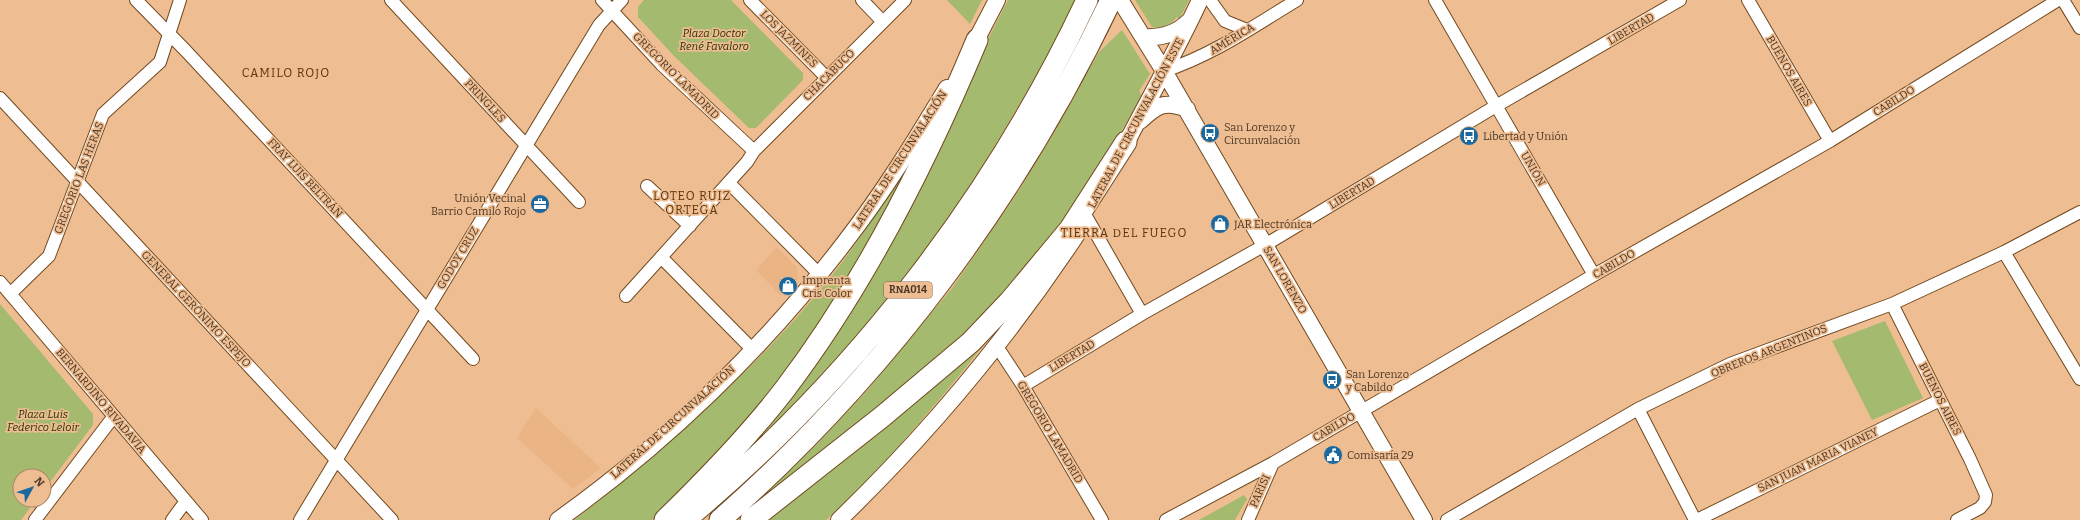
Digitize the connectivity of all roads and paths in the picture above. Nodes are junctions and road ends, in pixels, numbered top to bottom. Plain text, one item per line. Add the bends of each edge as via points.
1 (136, 0) edge
2 (180, 0) edge
3 (391, 0) edge
4 (602, 0) edge
5 (622, 0) edge
6 (750, 0) edge
7 (862, 0) edge
8 (905, 0) edge
9 (997, 0) edge
10 (1087, 0) edge
11 (1111, 0) edge
12 (1120, 0) edge
13 (1200, 0) edge
14 (1210, 0) edge
15 (1297, 0) edge
16 (1436, 0) edge
17 (1680, 0) edge
18 (1748, 0) edge
19 (2058, 0) edge
20 (2063, 0) edge
21 (612, 11) junction
22 (1191, 19) junction
23 (883, 22) junction
24 (2080, 28) edge
25 (1247, 30) junction
26 (169, 34) junction
27 (1144, 37) junction
28 (977, 40) junction
29 (1164, 71) junction
30 (827, 78) junction
31 (0, 98) edge
32 (1496, 106) junction
33 (1187, 109) junction
34 (1139, 122) junction
35 (1830, 141) junction
36 (1126, 142) junction
37 (526, 145) junction
38 (754, 151) junction
39 (77, 182) junction
40 (729, 182) junction
41 (647, 186) dead end
42 (579, 202) dead end
43 (2080, 212) edge
44 (1087, 218) junction
45 (690, 226) junction
46 (1265, 245) junction
47 (2004, 252) junction
48 (661, 257) junction
49 (819, 274) junction
50 (1594, 275) junction
51 (0, 282) edge
52 (10, 294) junction
53 (626, 296) dead end
54 (1892, 304) junction
55 (427, 310) junction
56 (1142, 314) junction
57 (996, 345) junction
58 (752, 349) junction
59 (473, 359) dead end
60 (2080, 379) edge
61 (1023, 386) junction
62 (1940, 400) junction
63 (1638, 409) junction
64 (1361, 411) junction
65 (114, 416) junction
66 (336, 460) junction
67 (1273, 463) junction
68 (186, 501) junction
69 (35, 520) edge
70 (172, 520) edge
71 (202, 520) edge
72 (300, 520) edge
73 (392, 520) edge
74 (558, 520) edge
75 (665, 520) edge
76 (685, 520) edge
77 (720, 520) edge
78 (751, 520) edge
79 (839, 520) edge
80 (1102, 520) edge
81 (1166, 520) edge
82 (1248, 520) edge
83 (1424, 520) edge
84 (1447, 520) edge
85 (1696, 520) edge
86 (1957, 520) edge

1 - 26 street, FRAY LUIS BELTRÁN
2 - 26 street, GREGORIO LAS HERAS
3 - 37 street, PRINGLES
4 - 21 street, GREGORIO LAMADRID
5 - 21 street, GODOY CRUZ
6 - 30 street, LOS JAZMINES
7 - 23 street
8 - 23 street, CHACABUCO
9 - 28 street, LATERAL DE CIRCUNVALACIÓN
10 - 76 highway, RNA014 via 1040,91 999,160 910,288 806,408 758,456
11 - 77 highway, RNA014 via 1046,125 968,247 879,359 822,423
12 - 27 street, SAN LORENZO
13 - 22 street, LATERAL DE CIRCUNVALACIÓN ESTE
14 - 25 street via 1225,21
15 - 25 street, AMÉRICA
16 - 32 street, UNIÓN
17 - 32 street, LIBERTAD
18 - 35 street, BUENOS AIRES
19 - 35 street, CABILDO
20 - 24 street
21 - 37 street, GODOY CRUZ via 600,24
21 - 38 street, GREGORIO LAMADRID via 662,65
22 - 27 street via 1172,33 1159,37
22 - 29 street, LATERAL DE CIRCUNVALACIÓN ESTE
23 - 30 street, CHACABUCO
25 - 29 street, AMÉRICA via 1194,60
26 - 39 street, GREGORIO LAS HERAS via 160,62 103,114
26 - 55 street, FRAY LUIS BELTRÁN
27 - 29 street, SAN LORENZO
28 - 49 street, LATERAL DE CIRCUNVALACIÓN via 894,174
28 - 75 highway via 944,118 878,245 834,318 788,385 758,422
29 - 33 street, SAN LORENZO
29 - 34 street, LATERAL DE CIRCUNVALACIÓN ESTE via 1144,107
30 - 38 street, CHACABUCO
31 - 39 street, GENERAL GERÓNIMO ESPEJO
32 - 46 street, LIBERTAD
32 - 50 street, UNIÓN
33 - 34 street via 1162,105
33 - 46 street, SAN LORENZO
34 - 36 street, LATERAL DE CIRCUNVALACIÓN ESTE
35 - 50 street, CABILDO
36 - 44 street, LATERAL DE CIRCUNVALACIÓN ESTE
36 - 78 highway via 1070,229 1014,297 971,342 883,416
37 - 42 street, PRINGLES
37 - 55 street, GODOY CRUZ
38 - 40 street, CHACABUCO
39 - 52 street, GREGORIO LAS HERAS via 49,256
39 - 66 street, GENERAL GERÓNIMO ESPEJO
40 - 45 street, CHACABUCO
40 - 49 street
41 - 45 street
43 - 47 street, OBREROS ARGENTINOS
44 - 56 street
44 - 57 street, LATERAL DE CIRCUNVALACIÓN ESTE
45 - 48 street, CHACABUCO
46 - 56 street, LIBERTAD
46 - 64 street, SAN LORENZO
47 - 54 street, OBREROS ARGENTINOS
47 - 60 street
48 - 53 street, CHACABUCO
48 - 58 street
49 - 58 street, LATERAL DE CIRCUNVALACIÓN
50 - 64 street, CABILDO
51 - 52 street, BERNARDINO RIVADAVIA
52 - 65 street, BERNARDINO RIVADAVIA
54 - 62 street, BUENOS AIRES
54 - 63 street, OBREROS ARGENTINOS via 1730,364
55 - 59 street, FRAY LUIS BELTRÁN
55 - 66 street, GODOY CRUZ
56 - 61 street, LIBERTAD
57 - 61 street, GREGORIO LAMADRID
57 - 79 street, LATERAL DE CIRCUNVALACIÓN ESTE via 943,410
58 - 74 street, LATERAL DE CIRCUNVALACIÓN via 672,427
61 - 80 street, GREGORIO LAMADRID
62 - 85 street, SAN JUAN MARIA VIANEY
62 - 86 street, BUENOS AIRES via 1986,495 1985,502 1980,508
63 - 84 street, OBREROS ARGENTINOS
63 - 85 street
64 - 67 street, CABILDO
64 - 83 street, SAN LORENZO
65 - 68 street, BERNARDINO RIVADAVIA
65 - 69 street
66 - 72 street, GODOY CRUZ
66 - 73 street, GENERAL GERÓNIMO ESPEJO
67 - 81 street, CABILDO
67 - 82 street, PARISI
68 - 70 street
68 - 71 street, BERNARDINO RIVADAVIA

